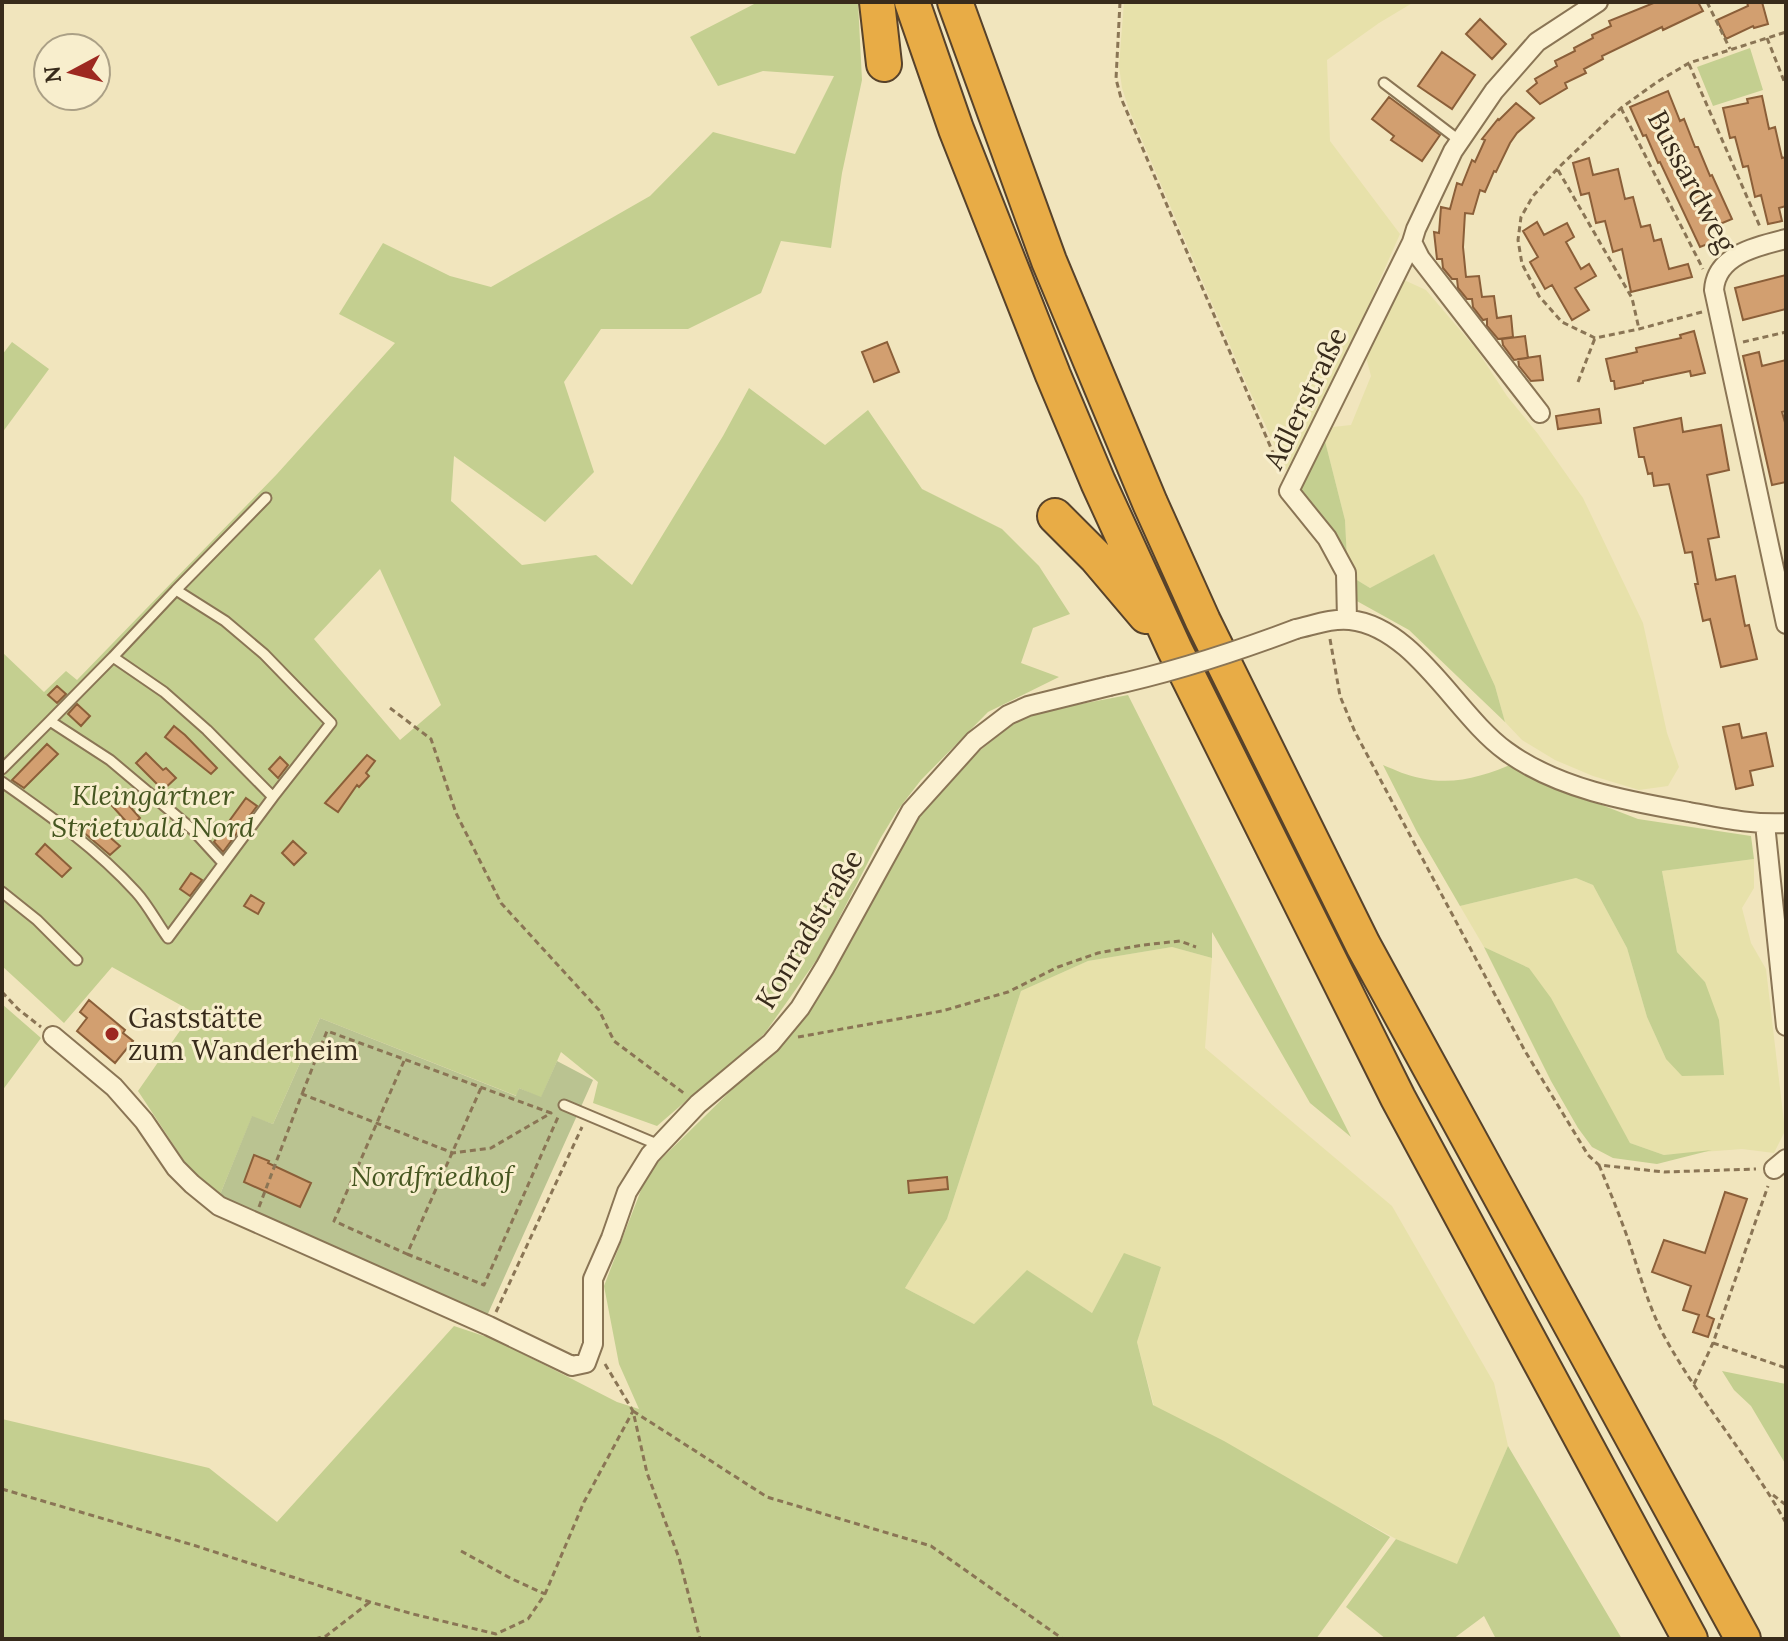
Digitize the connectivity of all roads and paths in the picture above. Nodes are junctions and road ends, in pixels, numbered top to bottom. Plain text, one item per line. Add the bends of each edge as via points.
1 (877, 2) edge
2 (912, 2) edge
3 (955, 2) edge
4 (1120, 2) edge
5 (1598, 2) edge
6 (1707, 2) edge
7 (1786, 32) edge
8 (1767, 38) junction
9 (1730, 49) junction
10 (1689, 63) junction
11 (884, 64) dead end
12 (1384, 83) dead end
13 (1786, 86) edge
14 (1621, 108) junction
15 (1460, 141) junction
16 (1557, 169) junction
17 (1777, 241) edge
18 (1412, 242) junction
19 (1715, 280) junction
20 (1717, 308) junction
21 (1639, 329) junction
22 (1786, 332) edge
23 (1595, 338) junction
24 (1726, 347) junction
25 (1578, 382) dead end
26 (1540, 413) dead end
27 (1289, 491) junction
28 (266, 498) dead end
29 (1055, 516) dead end
30 (176, 590) junction
31 (1347, 620) junction
32 (1327, 621) junction
33 (1786, 624) edge
34 (1175, 650) junction
35 (113, 657) junction
36 (390, 708) dead end
37 (50, 721) junction
38 (2, 769) edge
39 (2, 782) edge
40 (273, 797) junction
41 (1786, 823) edge
42 (1765, 824) junction
43 (223, 863) junction
44 (2, 892) edge
45 (1196, 947) dead end
46 (77, 960) dead end
47 (1783, 965) edge
48 (2, 992) edge
49 (1786, 1026) edge
50 (53, 1036) joint
51 (771, 1043) junction
52 (404, 1060) junction
53 (481, 1088) junction
54 (302, 1094) junction
55 (698, 1104) junction
56 (564, 1105) dead end
57 (551, 1113) junction
58 (587, 1115) junction
59 (377, 1124) junction
60 (659, 1145) junction
61 (453, 1153) junction
62 (1780, 1164) edge
63 (1599, 1165) junction
64 (253, 1221) junction
65 (407, 1254) junction
66 (489, 1326) junction
67 (1713, 1343) junction
68 (593, 1344) junction
69 (1786, 1368) edge
70 (1694, 1384) junction
71 (633, 1411) junction
72 (2, 1489) edge
73 (1770, 1493) junction
74 (1786, 1505) edge
75 (1786, 1523) edge
76 (461, 1551) dead end
77 (545, 1594) junction
78 (370, 1602) junction
79 (315, 1639) edge
80 (700, 1639) edge
81 (1063, 1639) edge
82 (1690, 1639) edge
83 (1743, 1639) edge

1 - 11 highway
2 - 34 highway via 1053,375
3 - 83 highway via 1049,261 1203,621 1363,945
4 - 27 path via 1116,79 1121,98
5 - 15 street, Adlerstraße via 1537,42
6 - 9 path
7 - 8 path, Bussardweg
8 - 9 path, Bussardweg
8 - 13 path
9 - 10 path, Bussardweg
10 - 14 path, Bussardweg
10 - 17 path, Bussardweg
12 - 15 lane
14 - 16 path, Bussardweg
14 - 19 path, Bussardweg via 1702,268
15 - 18 street, Adlerstraße
16 - 21 path via 1632,298
16 - 23 path, Bussardweg via 1521,217 1522,264 1539,296 1562,322
17 - 19 street, Bussardweg via 1738,255 1724,264
18 - 26 street
18 - 27 street, Adlerstraße
19 - 20 street, Bussardweg
20 - 21 path
20 - 24 street, Bussardweg
21 - 23 path
22 - 24 path
23 - 25 path
24 - 33 street, Bussardweg
27 - 31 street, Adlerstraße via 1327,538 1346,573
28 - 30 lane
29 - 34 highway
30 - 35 lane
30 - 40 lane via 264,654 331,723
31 - 32 street, Konradstraße
31 - 42 street, Konradstraße via 1382,630 1407,648 1484,733 1557,779 1646,805
32 - 51 street, Konradstraße, bridge via 1008,715 974,741 911,811 817,981
32 - 63 path via 1340,696 1355,732 1525,1051
34 - 82 highway via 1398,1098
35 - 37 lane
35 - 40 lane via 175,701
36 - 55 path via 431,739 456,813 501,903 599,1010 614,1041
37 - 38 lane
37 - 43 lane via 110,760 192,829
39 - 43 lane via 96,854 137,893 168,938
40 - 43 lane
41 - 42 street, Konradstraße
42 - 47 street
44 - 46 lane
45 - 51 path via 1180,941 1098,953 1008,992 942,1011
47 - 49 street
48 - 50 path
50 - 64 street via 114,1087 192,1184 219,1206
51 - 55 street, Konradstraße
52 - 53 path
52 - 54 path via 327,1031
52 - 59 path
53 - 57 path
53 - 61 path
54 - 59 path
54 - 64 path
55 - 60 street, Konradstraße
56 - 58 lane
57 - 61 path via 491,1148
57 - 65 path via 559,1117 484,1285
58 - 60 lane
58 - 66 path
59 - 61 path
59 - 65 path via 334,1221
60 - 68 street, Konradstraße via 627,1192 593,1279
61 - 65 path
62 - 63 path via 1664,1172
62 - 67 path
63 - 70 path via 1645,1292
64 - 66 street
66 - 68 street via 572,1366 586,1363
67 - 69 path
67 - 70 path
68 - 71 path
70 - 73 path
71 - 77 path via 584,1502
71 - 80 path via 647,1473 679,1558
71 - 81 path via 767,1497 931,1546
72 - 78 path
73 - 74 path
73 - 75 path
76 - 77 path
77 - 78 path via 528,1619 496,1634
78 - 79 path

